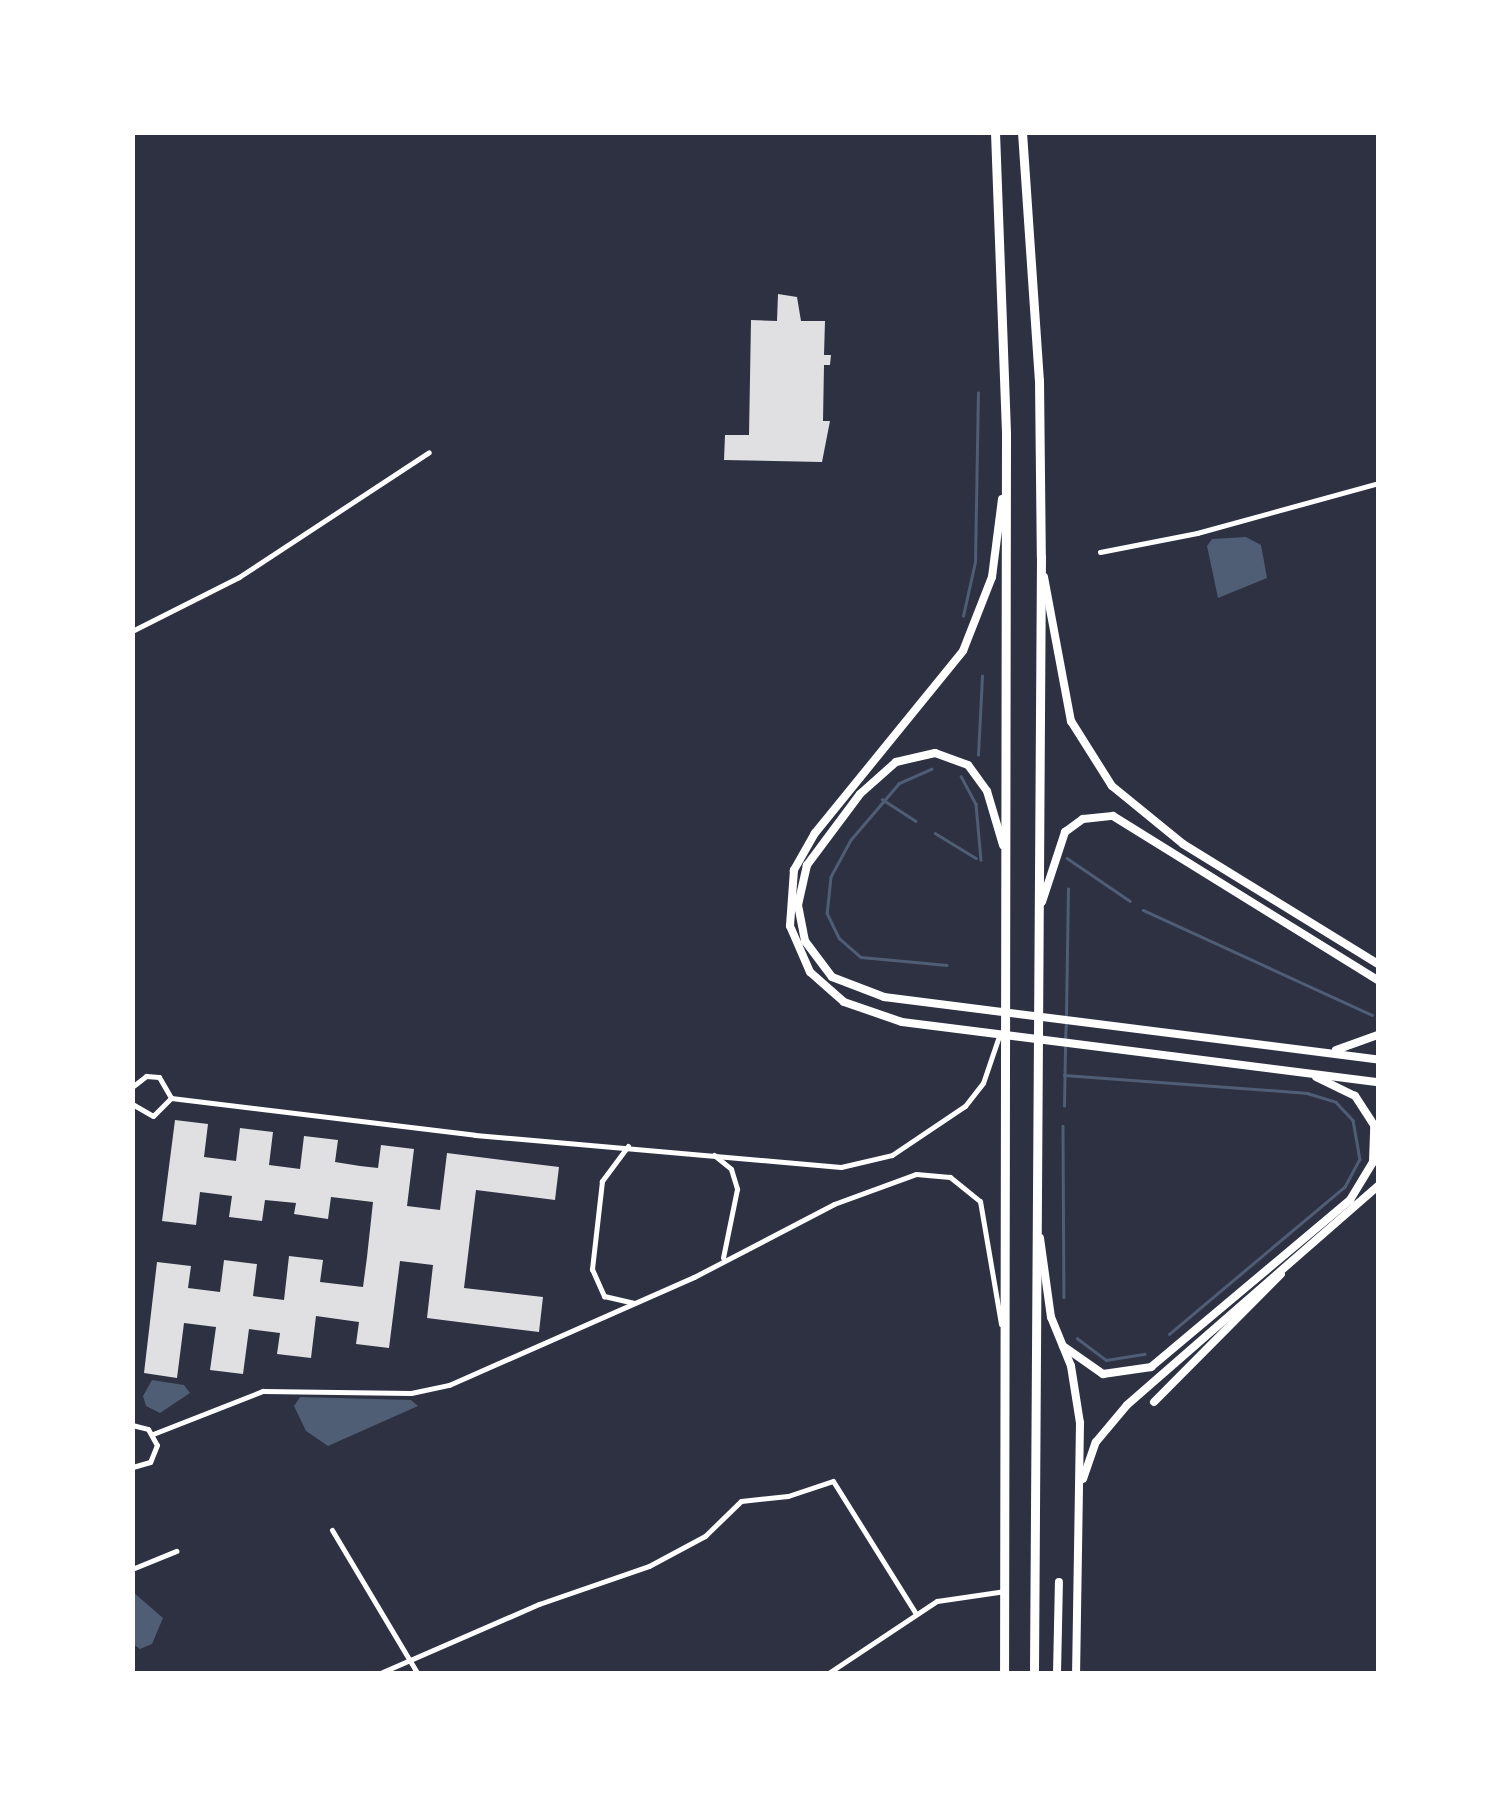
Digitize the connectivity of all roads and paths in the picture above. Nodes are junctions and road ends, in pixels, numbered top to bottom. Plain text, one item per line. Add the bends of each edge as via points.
1 (995, 132) edge
2 (1022, 132) edge
3 (1006, 434) junction
4 (429, 452) dead end
5 (1378, 483) edge
6 (1100, 552) dead end
7 (1040, 556) junction
8 (132, 631) edge
9 (1008, 867) junction
10 (1041, 912) junction
11 (1378, 964) edge
12 (1378, 980) edge
13 (1008, 1005) junction
14 (1378, 1035) edge
15 (1316, 1050) junction
16 (1378, 1059) edge
17 (1308, 1073) junction
18 (1378, 1082) edge
19 (132, 1088) edge
20 (171, 1098) junction
21 (132, 1104) edge
22 (630, 1144) junction
23 (712, 1154) junction
24 (1378, 1186) edge
25 (1036, 1213) junction
26 (1292, 1260) junction
27 (719, 1263) junction
28 (635, 1303) junction
29 (1004, 1344) junction
30 (1064, 1346) junction
31 (1154, 1402) dead end
32 (132, 1425) edge
33 (154, 1434) junction
34 (132, 1467) edge
35 (1079, 1492) junction
36 (332, 1530) dead end
37 (176, 1551) dead end
38 (132, 1569) edge
39 (1059, 1582) dead end
40 (1005, 1591) junction
41 (916, 1614) junction
42 (409, 1660) junction
43 (378, 1674) edge
44 (418, 1674) edge
45 (828, 1674) edge
46 (1004, 1674) edge
47 (1034, 1674) edge
48 (1057, 1674) edge
49 (1076, 1674) edge

1 - 3 highway
2 - 7 highway via 1039,380
3 - 9 highway
3 - 17 main road via 998,544 974,631 938,687 808,842 788,894 792,936 824,987 879,1016
4 - 8 street via 239,577
5 - 6 street
7 - 10 highway
7 - 11 main road via 1068,710 1103,776 1169,834
9 - 13 highway
9 - 15 main road via 983,782 959,760 925,753 896,762 872,781 804,873 800,924 825,971 862,991
10 - 12 main road via 1062,836 1084,819 1113,816
10 - 25 highway
13 - 23 street via 974,1096 892,1155 817,1168
13 - 29 highway
14 - 15 main road via 1351,1048
15 - 16 main road
17 - 18 main road
17 - 30 main road via 1350,1092 1372,1119 1375,1156 1358,1192 1151,1367 1103,1374
19 - 20 street via 146,1076 159,1077
20 - 21 street via 153,1116
20 - 22 street via 475,1135
22 - 23 street
22 - 28 street via 602,1181 592,1268 604,1296
23 - 27 street via 731,1169 737,1188 730,1247
24 - 26 main road
25 - 30 main road via 1050,1312
25 - 47 highway
26 - 31 main road via 1244,1317
26 - 35 main road via 1105,1428
27 - 28 street
27 - 29 street via 834,1204 935,1172 963,1184 980,1202
28 - 33 street via 449,1385 411,1393 264,1392
29 - 40 highway
30 - 35 main road via 1078,1389
32 - 33 street
33 - 34 street via 152,1459
35 - 49 main road
36 - 42 street
37 - 38 street
39 - 48 main road
40 - 41 street via 964,1593
40 - 46 highway
41 - 42 street via 833,1481 788,1496 741,1501 705,1536 649,1566
41 - 45 street
42 - 43 street
42 - 44 street

